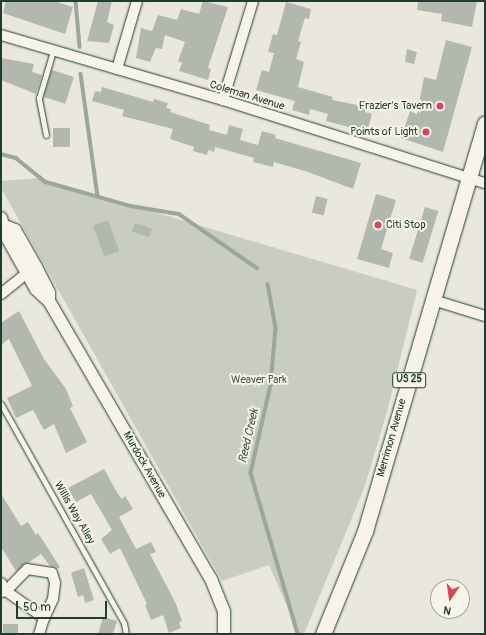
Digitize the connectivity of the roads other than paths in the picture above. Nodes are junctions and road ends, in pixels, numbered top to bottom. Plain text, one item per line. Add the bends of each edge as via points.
1 (137, 1) edge
2 (253, 1) edge
3 (1, 35) edge
4 (53, 51) junction
5 (116, 70) junction
6 (223, 100) junction
7 (485, 123) edge
8 (46, 135) dead end
9 (470, 179) junction
10 (485, 183) edge
11 (3, 222) edge
12 (31, 269) junction
13 (1, 294) edge
14 (433, 300) junction
15 (485, 316) edge
16 (1, 404) edge
17 (3, 589) edge
18 (44, 618) junction
19 (39, 634) edge
20 (126, 634) edge
21 (224, 634) edge
22 (323, 634) edge

1 - 5 street
2 - 6 street
3 - 4 street, Coleman Avenue
4 - 5 street, Coleman Avenue
4 - 8 lane via 39,98
5 - 6 street, Coleman Avenue
6 - 9 street, Coleman Avenue
7 - 9 main road, Merrimon Avenue / US 25
9 - 10 street, Coleman Avenue
9 - 14 main road, Merrimon Avenue / US 25
11 - 12 street, Murdock Avenue via 6,236
12 - 13 street
12 - 21 street, Murdock Avenue via 42,298 49,301 211,579 224,612
14 - 15 street
14 - 22 main road, Merrimon Avenue / US 25 via 365,532
16 - 20 lane, Willis Way Alley via 124,623
17 - 18 street
17 - 18 street via 27,569 52,573 55,583 53,599
18 - 19 street

